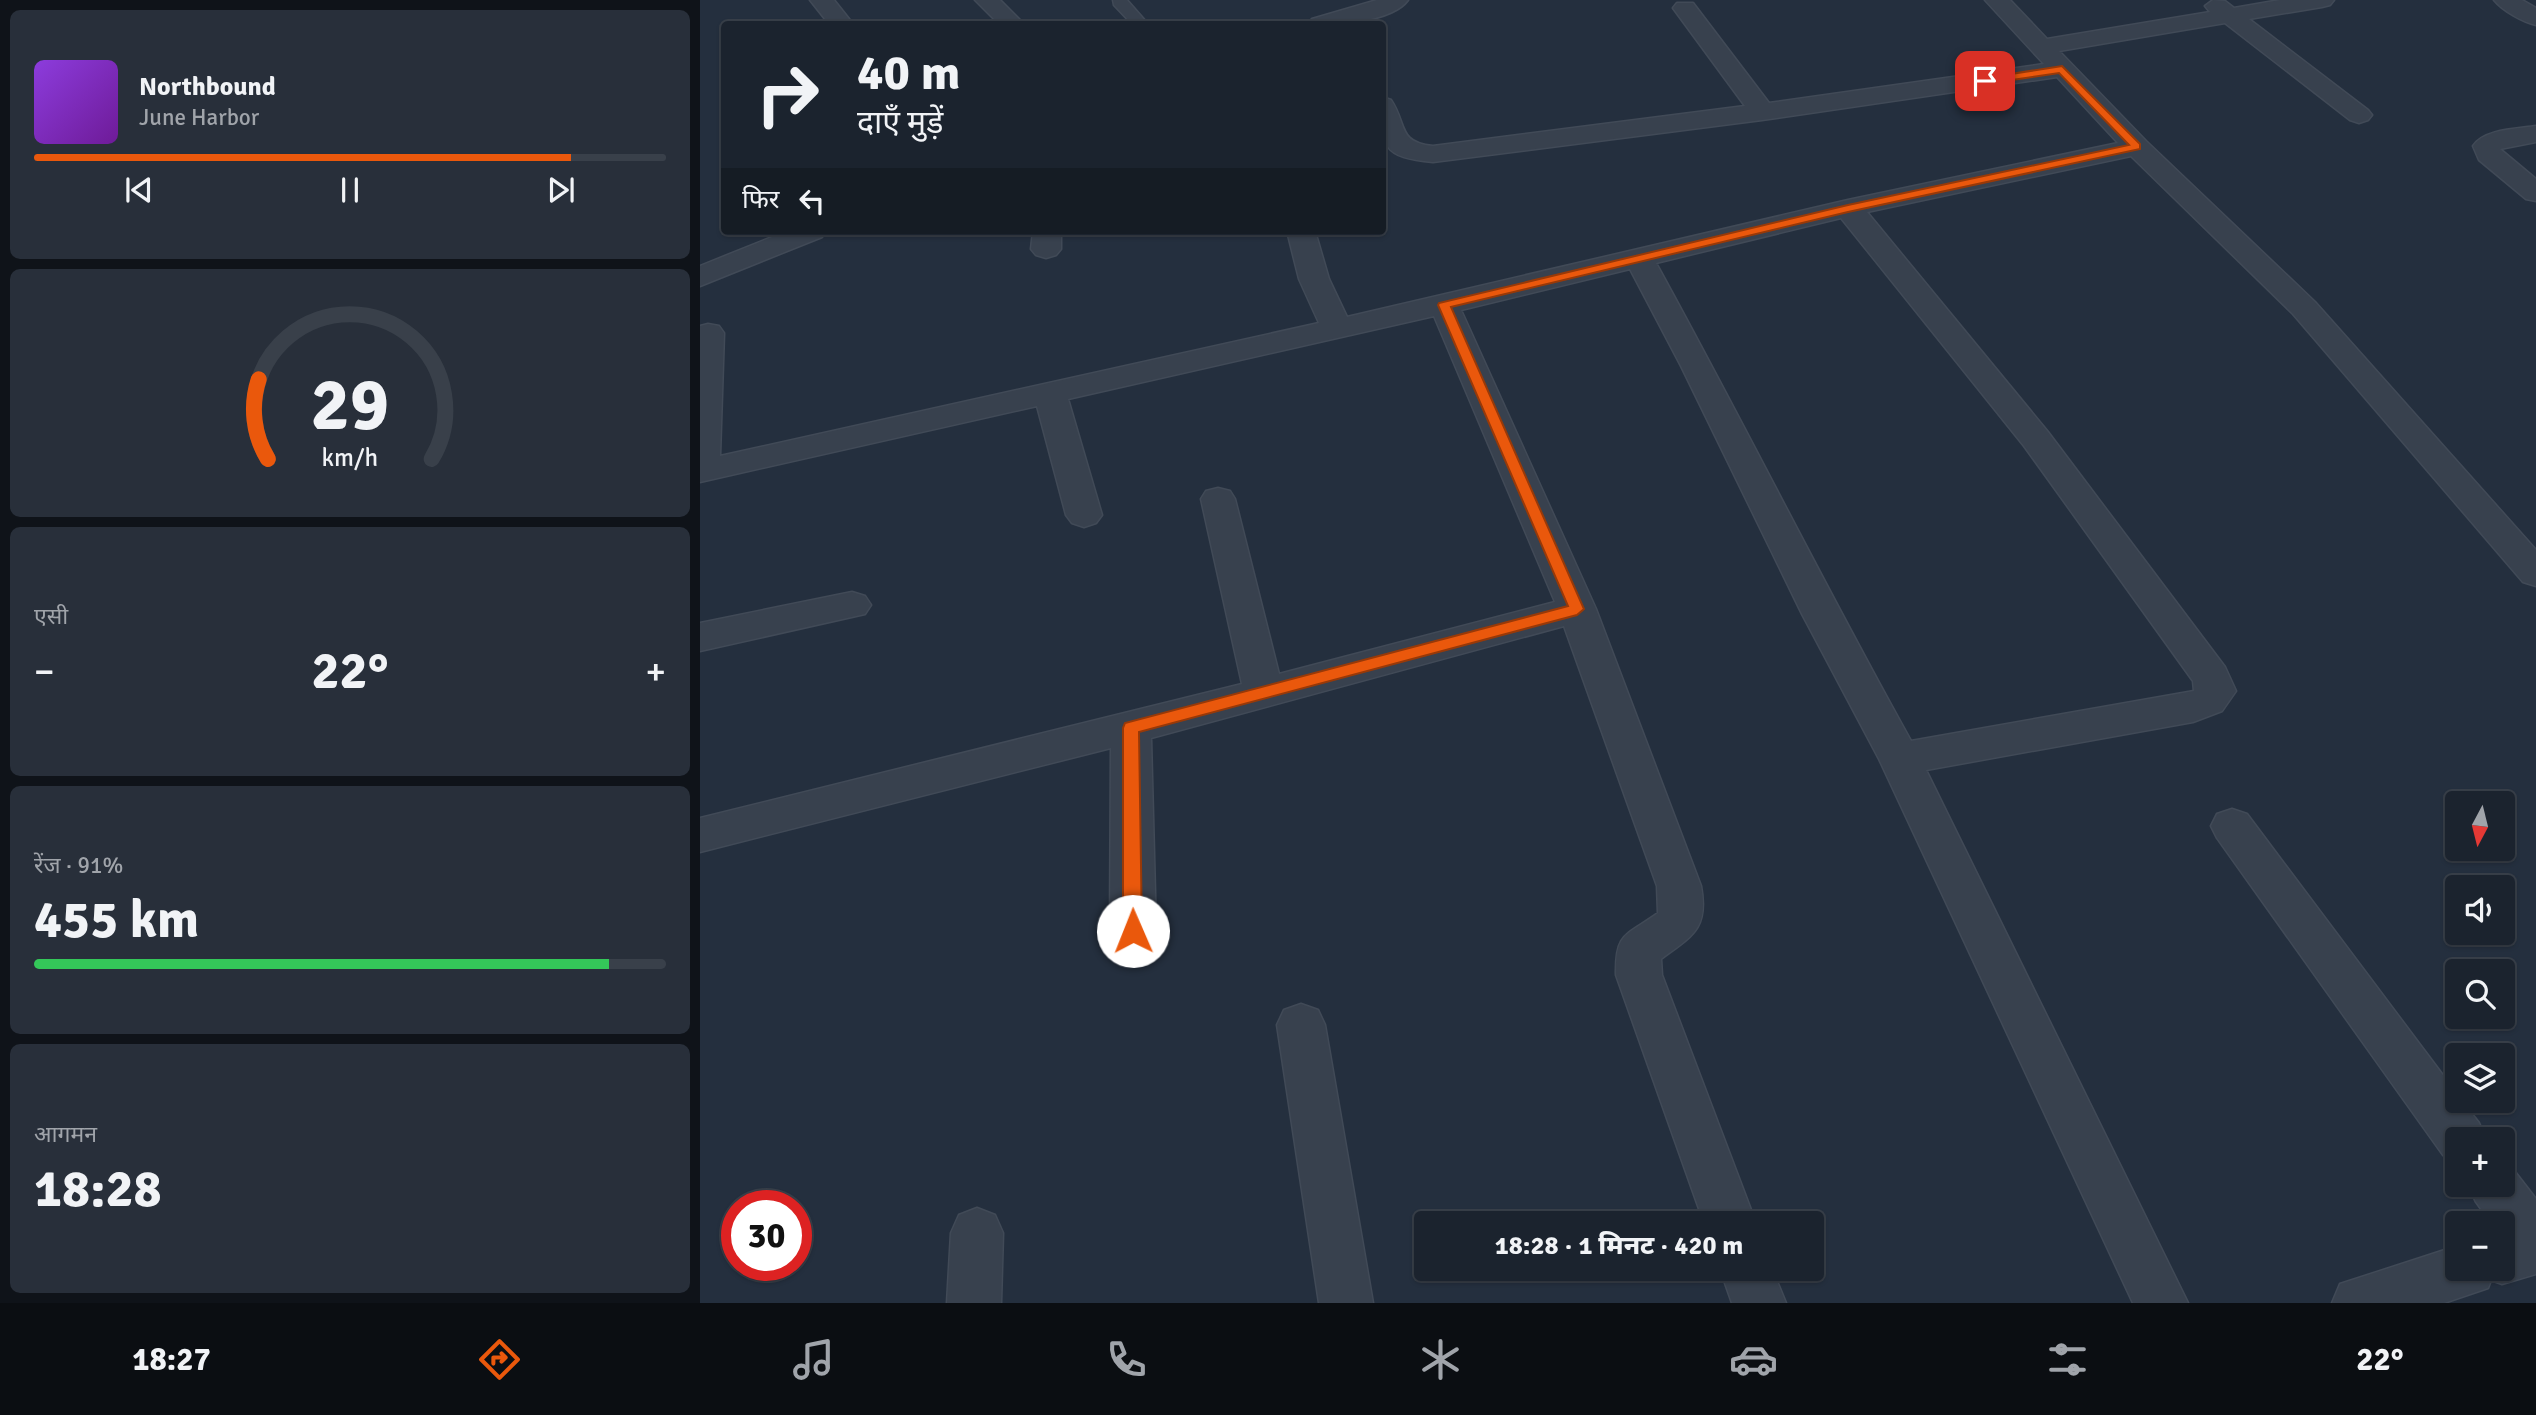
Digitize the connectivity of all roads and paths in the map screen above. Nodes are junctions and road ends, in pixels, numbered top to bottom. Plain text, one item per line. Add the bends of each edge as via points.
1 (822, 0) edge
2 (987, 0) edge
3 (1316, 0) edge
4 (1396, 0) edge
5 (1997, 0) edge
6 (2210, 0) edge
7 (2322, 0) edge
8 (2506, 0) edge
9 (1120, 2) dead end
10 (1685, 8) dead end
11 (2229, 16) junction
12 (2536, 18) edge
13 (839, 21) edge
14 (1009, 21) edge
15 (1137, 21) edge
16 (1329, 21) edge
17 (1337, 21) edge
18 (2040, 47) junction
19 (2062, 69) junction
20 (1762, 112) junction
21 (1386, 115) edge
22 (2359, 115) dead end
23 (2536, 134) edge
24 (2137, 147) junction
25 (2536, 193) edge
26 (1848, 208) junction
27 (802, 235) edge
28 (1302, 235) edge
29 (1639, 258) junction
30 (700, 276) edge
31 (1444, 305) junction
32 (1338, 328) junction
33 (708, 334) dead end
34 (1050, 394) junction
35 (701, 471) edge
36 (1218, 499) dead end
37 (1084, 515) dead end
38 (2536, 573) edge
39 (852, 605) dead end
40 (1577, 609) junction
41 (700, 637) edge
42 (1264, 693) junction
43 (1131, 728) junction
44 (1900, 759) junction
45 (2232, 826) dead end
46 (700, 835) edge
47 (1133, 931) dead end
48 (1301, 1025) dead end
49 (2452, 1127) edge
50 (2503, 1197) edge
51 (1726, 1211) edge
52 (977, 1233) dead end
53 (2536, 1242) edge
54 (2536, 1248) edge
55 (2515, 1254) edge
56 (2445, 1276) edge
57 (1751, 1281) edge
58 (974, 1303) edge
59 (1346, 1303) edge
60 (1759, 1303) edge
61 (2161, 1303) edge
62 (2359, 1303) edge

1 - 13 street
2 - 14 street
3 - 16 street
4 - 17 street
5 - 18 street
6 - 11 street
7 - 11 street
8 - 12 street
9 - 15 lane
10 - 20 street
11 - 18 street
11 - 22 street
18 - 19 street
19 - 20 street
19 - 24 street
20 - 21 street via 1433,153 1404,149
23 - 25 street via 2486,146 2488,154
24 - 26 street
24 - 38 street via 2304,308
26 - 29 street
26 - 44 street via 2036,439 2211,677 2216,691 2208,701 2193,707
27 - 30 street
28 - 32 street via 1314,279
29 - 31 street
29 - 44 street
31 - 32 street
31 - 40 street
32 - 34 street
33 - 35 street
34 - 35 street
34 - 37 street
36 - 42 street
39 - 41 street
40 - 42 street
40 - 51 street via 1679,886 1684,908 1676,926 1638,951 1639,975
42 - 43 street
43 - 46 street
43 - 47 street
44 - 61 street
45 - 49 street
48 - 59 street
50 - 53 street
52 - 58 street
54 - 55 street
56 - 62 street
57 - 60 street

